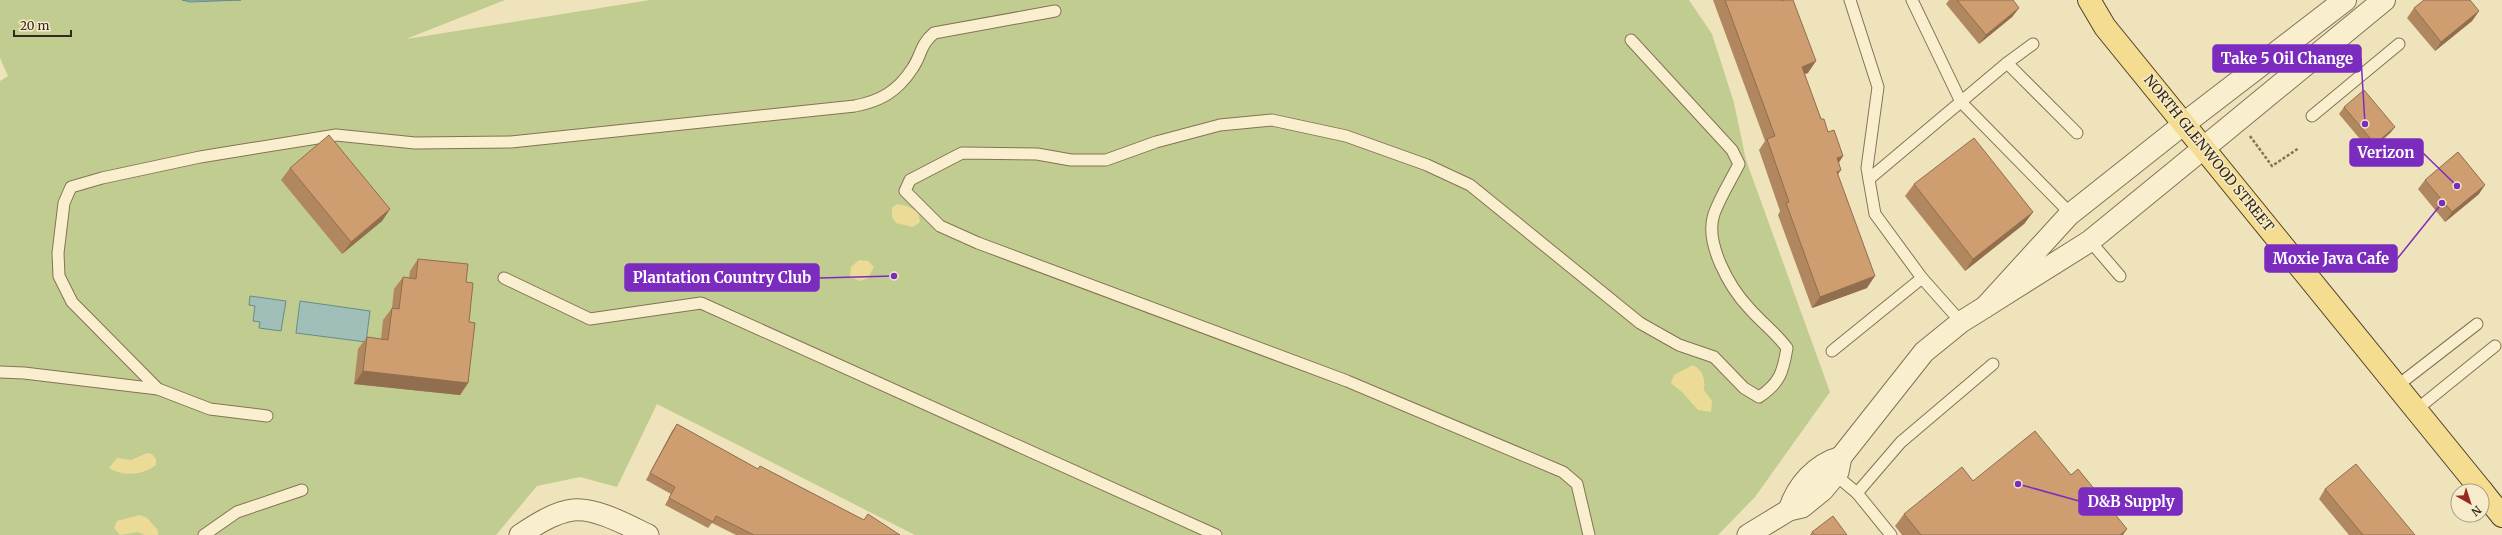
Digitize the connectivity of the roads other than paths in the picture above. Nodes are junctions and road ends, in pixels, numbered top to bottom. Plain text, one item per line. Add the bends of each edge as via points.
1 (1850, 0) edge
2 (1912, 0) edge
3 (2089, 0) edge
4 (2345, 0) edge
5 (2384, 0) edge
6 (1055, 11) dead end
7 (1631, 40) dead end
8 (2033, 44) dead end
9 (2399, 44) dead end
10 (2006, 63) junction
11 (1961, 102) junction
12 (2312, 116) dead end
13 (2185, 123) junction
14 (2077, 133) dead end
15 (2205, 148) junction
16 (1869, 179) junction
17 (2071, 214) junction
18 (2090, 241) junction
19 (2120, 276) dead end
20 (504, 278) dead end
21 (1922, 278) junction
22 (1985, 307) junction
23 (1962, 322) junction
24 (2477, 324) dead end
25 (2495, 346) dead end
26 (1832, 351) dead end
27 (1993, 364) dead end
28 (0, 372) edge
29 (2397, 386) junction
30 (158, 389) junction
31 (2416, 410) junction
32 (267, 416) dead end
33 (1833, 465) junction
34 (2475, 483) edge
35 (302, 490) dead end
36 (1858, 493) junction
37 (2490, 501) edge
38 (2502, 516) edge
39 (204, 535) edge
40 (520, 535) edge
41 (648, 535) edge
42 (1216, 535) edge
43 (1589, 535) edge
44 (1748, 535) edge
45 (1891, 535) edge

1 - 16 lane via 1878,87 1867,168
2 - 11 lane
3 - 13 main road, NORTH GLENWOOD STREET via 2105,27
4 - 13 street
5 - 15 street
6 - 30 lane via 934,33 923,42 913,69 896,88 878,101 855,106 511,142 415,143 336,135 200,158 71,187 64,203 58,253 59,276 72,302
7 - 43 lane via 1732,150 1739,164 1714,215 1714,238 1723,274 1748,308 1776,333 1787,348 1783,370 1772,388 1759,397 1744,388 1714,357 1679,345 1640,323 1470,185 1427,165 1346,136 1272,120 1220,125 1156,142 1106,160 1071,160 1037,154 962,153 910,180 905,191 940,226 978,243 1347,381 1563,472 1577,484
8 - 10 lane
9 - 12 lane
10 - 11 lane
10 - 14 lane
11 - 16 lane
11 - 17 lane
13 - 15 main road, NORTH GLENWOOD STREET
13 - 17 street
15 - 18 street
15 - 29 main road, NORTH GLENWOOD STREET
16 - 21 lane via 1875,214
17 - 22 street
18 - 19 lane
18 - 22 street
20 - 42 lane via 590,319 701,303
21 - 23 lane
21 - 26 lane
22 - 23 street
23 - 33 street via 1924,352
24 - 29 lane
25 - 31 lane
27 - 36 lane via 1901,442
28 - 30 lane via 24,372
29 - 31 main road, NORTH GLENWOOD STREET
30 - 32 lane via 210,409
31 - 34 main road, NORTH GLENWOOD STREET
33 - 36 lane
33 - 44 street via 1823,490 1802,507 1789,510
35 - 39 lane via 237,512
36 - 45 lane
37 - 38 main road, NORTH GLENWOOD STREET
40 - 41 street via 540,522 573,510 608,515

